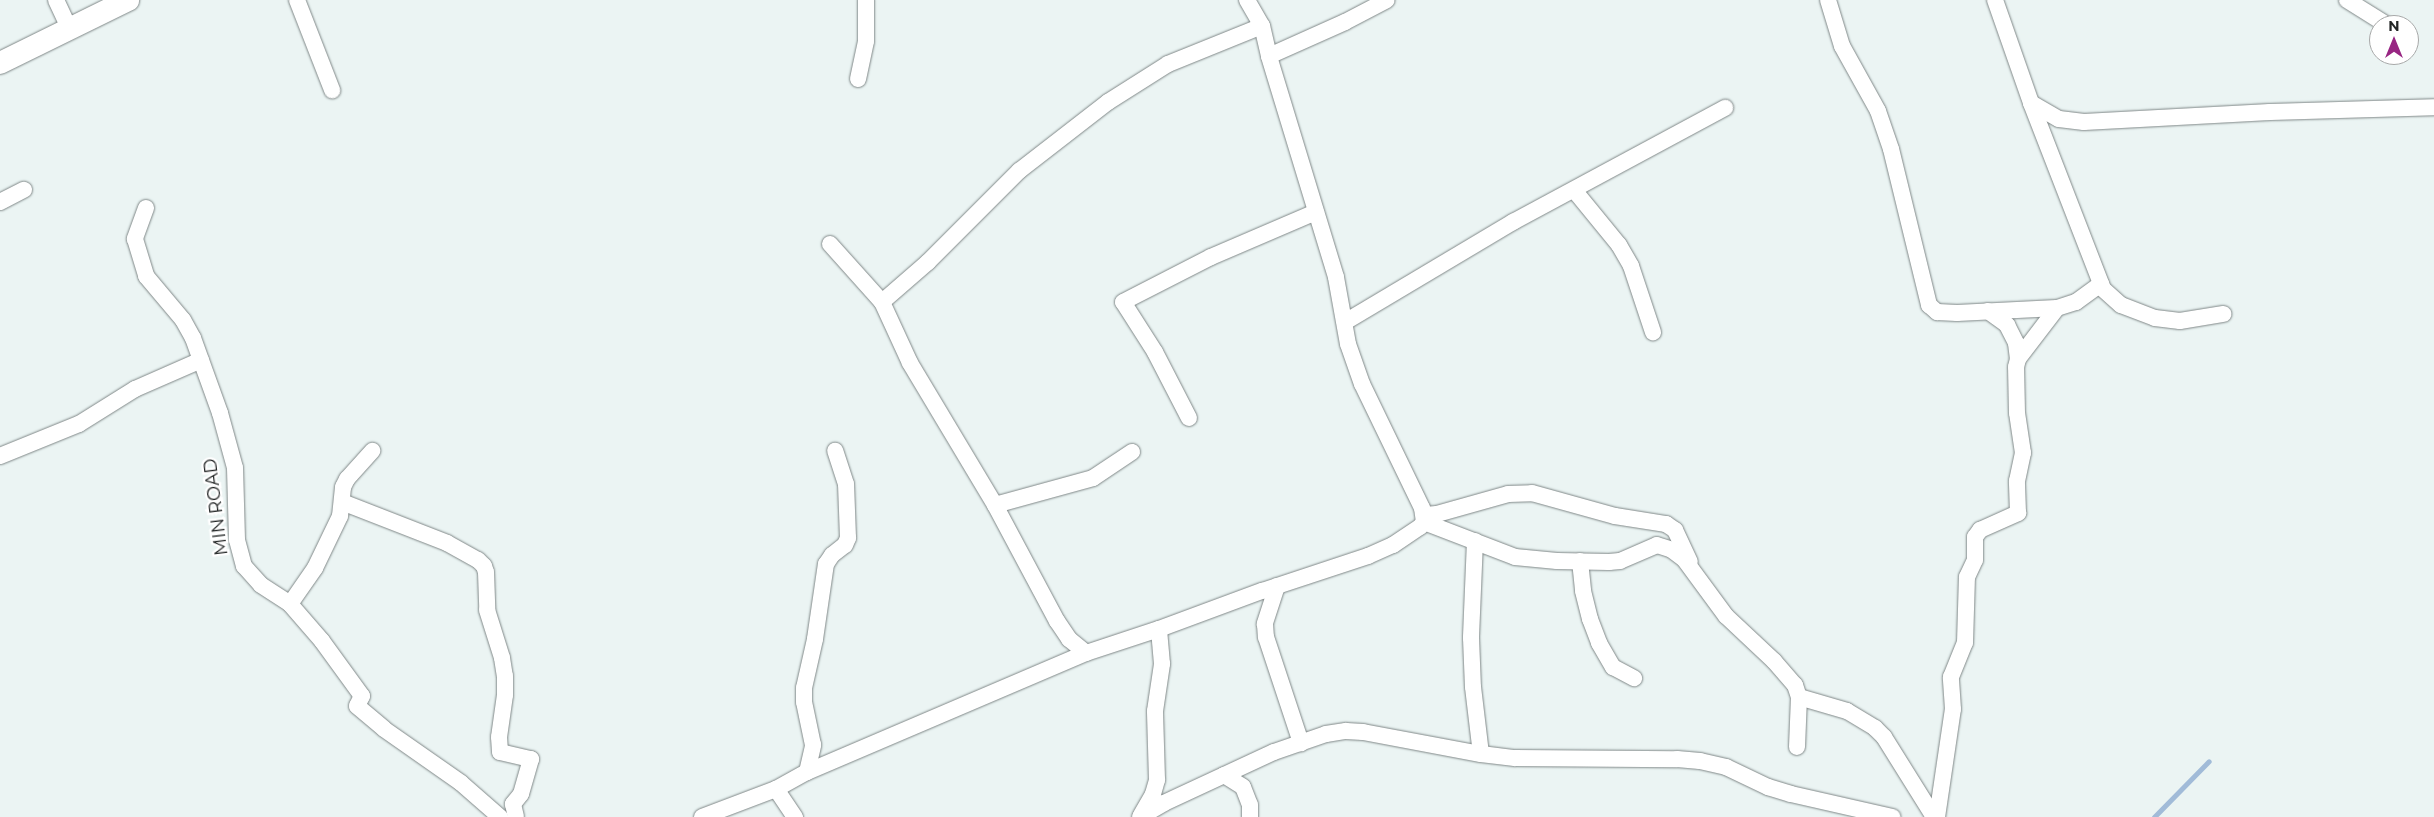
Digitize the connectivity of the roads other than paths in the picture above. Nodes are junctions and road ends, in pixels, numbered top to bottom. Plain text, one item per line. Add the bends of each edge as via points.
1 (56, 0) edge
2 (128, 0) edge
3 (297, 0) edge
4 (866, 0) edge
5 (1247, 0) edge
6 (1387, 0) edge
7 (1828, 0) edge
8 (1995, 0) edge
9 (2347, 0) edge
10 (2371, 15) edge
11 (1262, 26) junction
12 (70, 30) junction
13 (1269, 56) junction
14 (0, 62) edge
15 (858, 79) dead end
16 (332, 90) dead end
17 (2031, 103) junction
18 (2434, 107) edge
19 (1725, 108) dead end
20 (24, 190) dead end
21 (1574, 190) junction
22 (0, 202) edge
23 (146, 208) dead end
24 (1316, 212) junction
25 (830, 244) dead end
26 (2101, 284) junction
27 (882, 302) junction
28 (2057, 308) junction
29 (1988, 311) junction
30 (2223, 314) dead end
31 (1345, 322) junction
32 (1653, 332) dead end
33 (2018, 359) junction
34 (201, 360) junction
35 (1188, 418) dead end
36 (836, 451) dead end
37 (372, 452) dead end
38 (1132, 452) dead end
39 (0, 456) edge
40 (342, 502) junction
41 (995, 506) junction
42 (1424, 518) junction
43 (1475, 541) junction
44 (1580, 561) junction
45 (1694, 572) junction
46 (1277, 586) junction
47 (290, 604) junction
48 (1160, 629) junction
49 (1086, 653) junction
50 (1634, 678) dead end
51 (1799, 697) junction
52 (1301, 743) junction
53 (1797, 747) dead end
54 (1481, 754) junction
55 (807, 772) junction
56 (1224, 775) junction
57 (776, 789) junction
58 (500, 817) edge
59 (516, 817) edge
60 (702, 817) edge
61 (795, 817) edge
62 (1140, 817) edge
63 (1250, 817) edge
64 (1892, 817) edge
65 (1935, 817) edge

1 - 12 street
2 - 12 street
3 - 16 street
4 - 15 street via 866,41
5 - 11 street
6 - 13 street
7 - 29 street via 1842,46 1878,111 1891,149 1929,305 1942,312
8 - 17 street
9 - 10 street
11 - 13 street
11 - 27 street via 1168,64 1108,102 1020,171 928,262
12 - 14 street
13 - 24 street
17 - 18 street via 2059,119 2084,122
17 - 26 street
19 - 21 street
20 - 22 street
21 - 31 street via 1513,222
21 - 32 street via 1619,245 1631,266
23 - 34 street, MIN ROAD via 135,239 143,269 183,320
24 - 31 street via 1336,277
24 - 35 street via 1211,257 1123,302 1155,352
25 - 27 street
26 - 28 street via 2076,302
26 - 30 street via 2107,294 2121,305 2155,318 2180,321
27 - 41 street via 910,363
28 - 29 street
28 - 33 street
29 - 33 street via 2007,325 2016,343
31 - 42 street via 1348,344 1362,384
33 - 65 street via 2015,379 2023,454 2017,481 2018,513 1980,530 1975,537 1975,560 1967,576 1965,643 1951,677 1953,709
34 - 39 street via 135,389 79,424
34 - 47 street, MIN ROAD via 220,413 234,468 237,540 241,558 261,585
36 - 55 street via 846,484 848,538 845,545 827,560 804,688 814,744
37 - 40 street via 347,479
38 - 41 street via 1094,478
40 - 47 street via 340,516 316,568
40 - 59 street via 447,543 484,566 487,610 505,676 500,752 531,760 521,794 513,804
41 - 49 street via 1057,622 1069,639
42 - 43 street
42 - 45 street via 1508,494 1532,493 1616,516 1666,524 1675,530
42 - 46 street via 1413,533 1393,545 1336,568
43 - 44 street via 1515,557
43 - 54 street via 1471,638
44 - 45 street via 1620,561 1657,545 1672,550
44 - 50 street via 1583,591 1599,643 1612,667
45 - 51 street via 1726,616 1774,660 1795,685
46 - 48 street
46 - 52 street via 1265,624 1266,637
47 - 58 street, MIN ROAD via 362,696 357,706 461,783
48 - 49 street
48 - 62 street via 1162,664 1155,711 1157,780
49 - 55 street
51 - 53 street
51 - 65 street via 1847,711 1876,728
52 - 54 street via 1326,734 1363,732
52 - 56 street
54 - 64 street via 1515,758 1700,761 1726,767 1784,792
55 - 57 street
56 - 62 street
56 - 63 street via 1243,787
57 - 60 street
57 - 61 street

